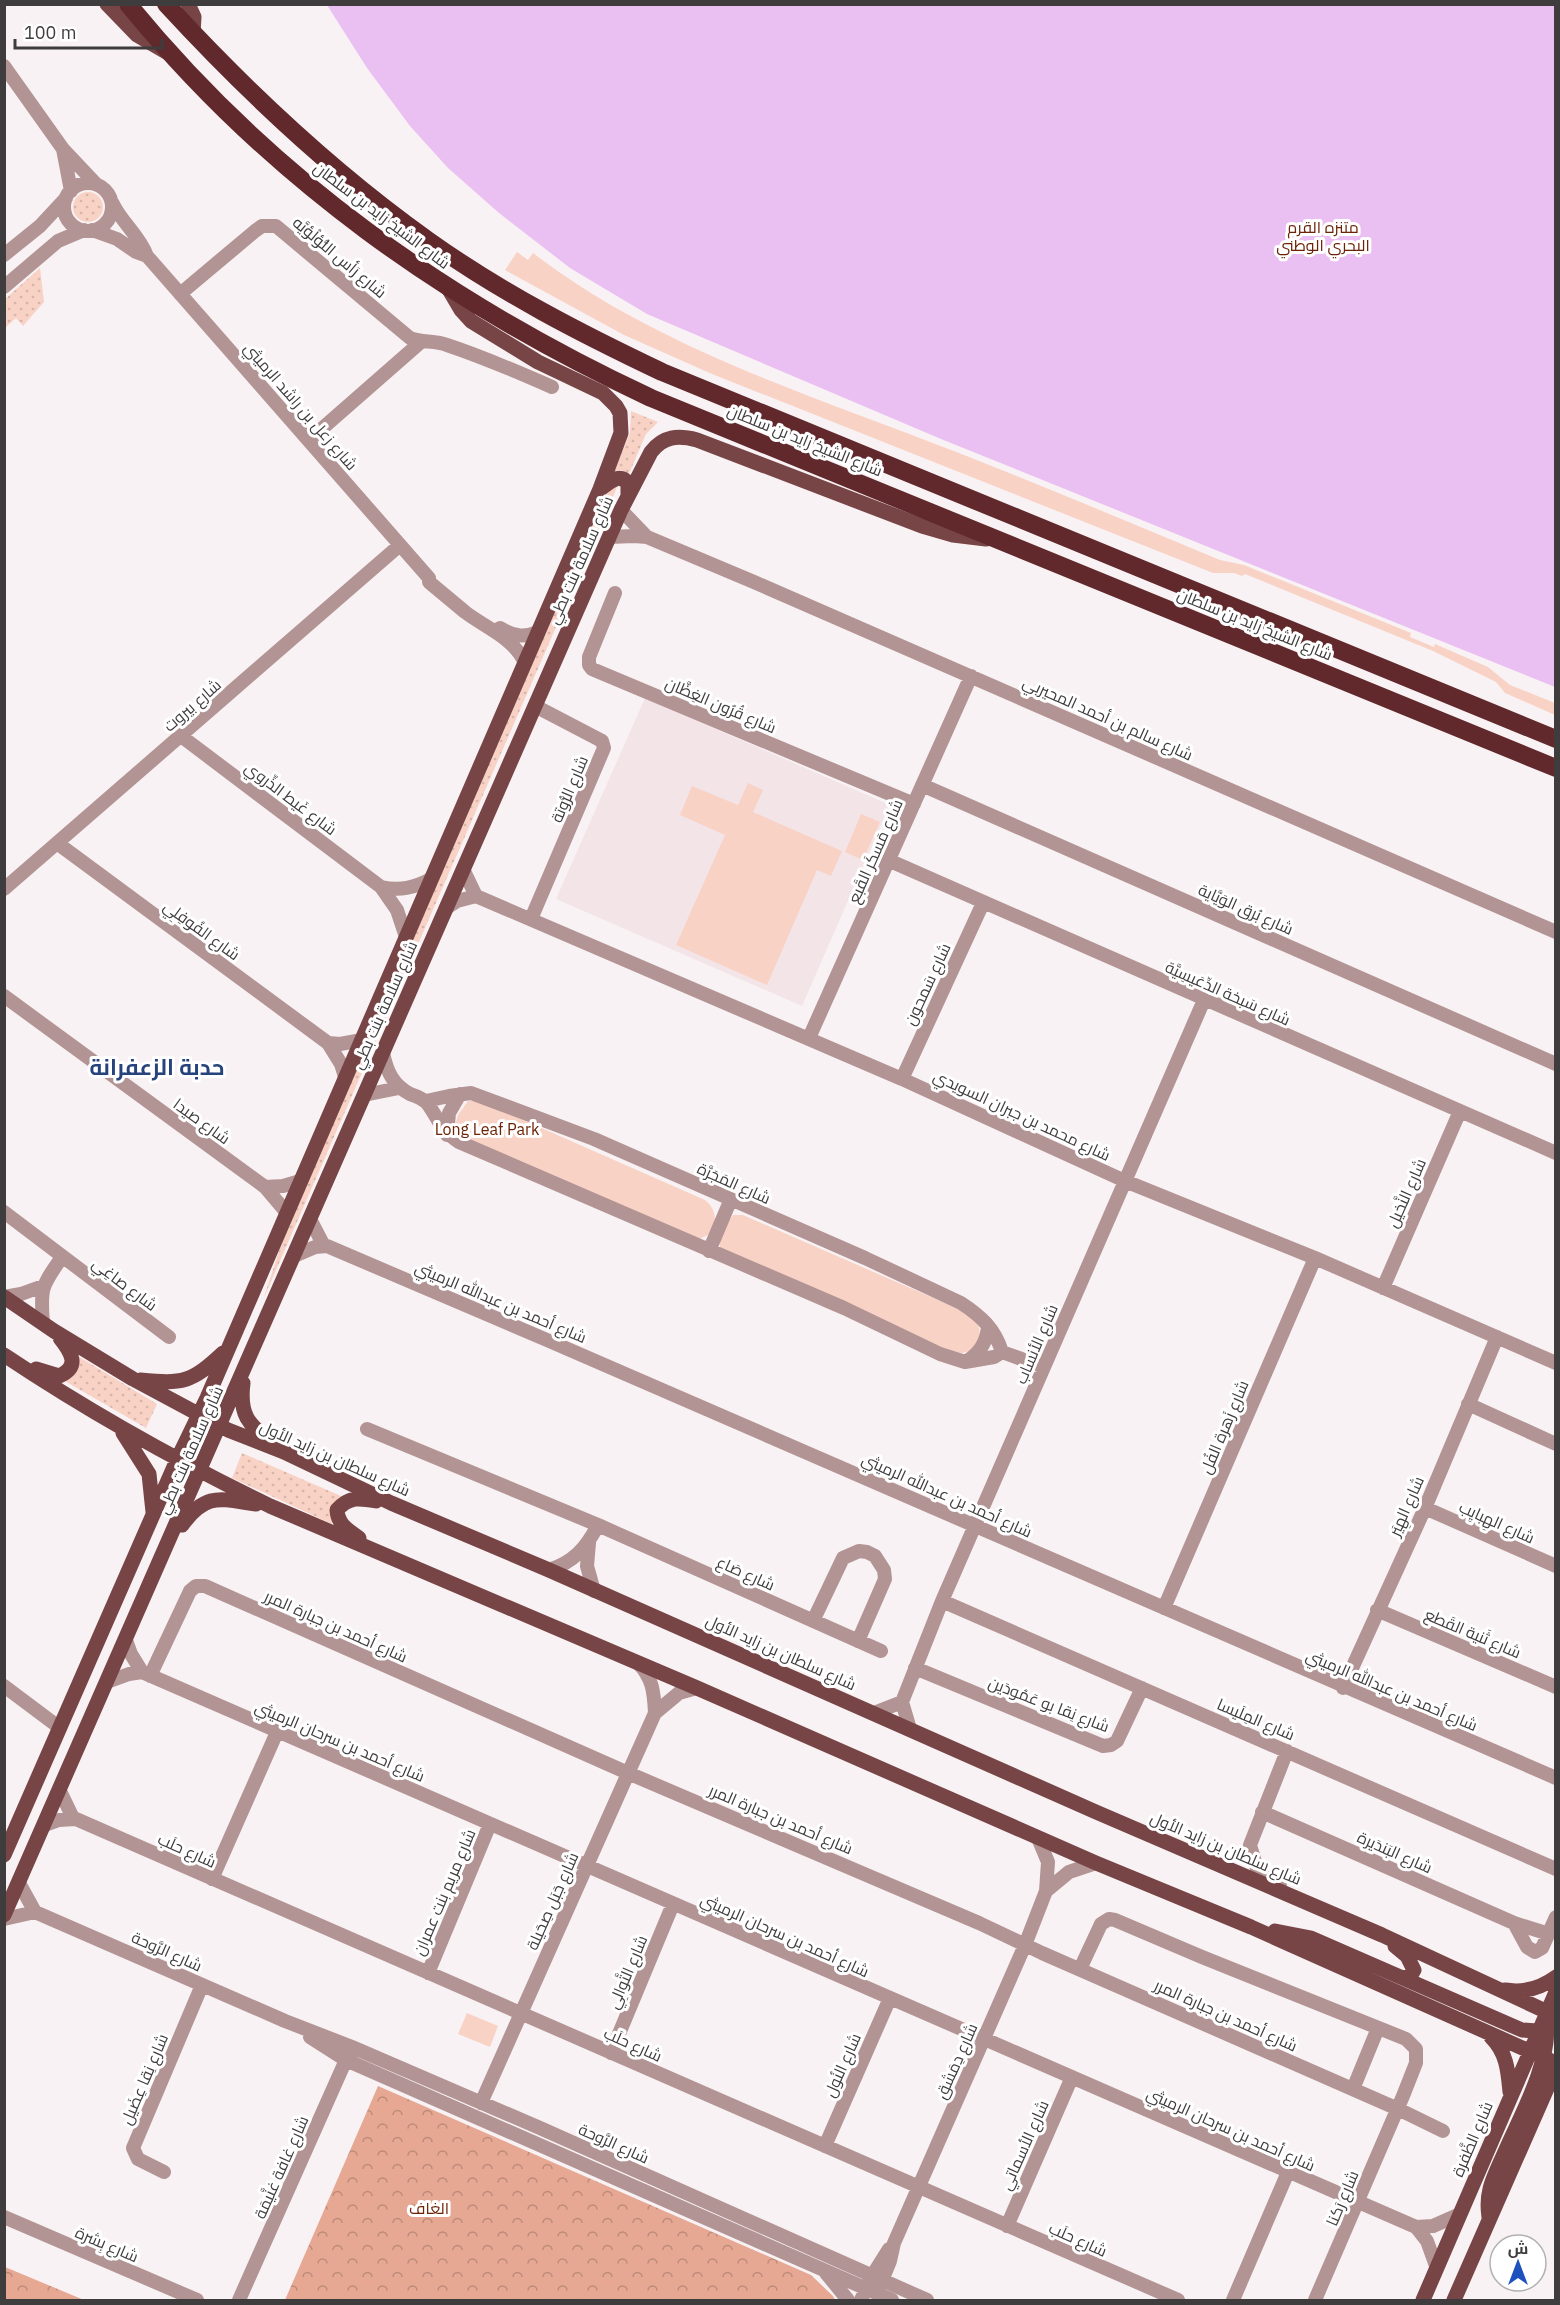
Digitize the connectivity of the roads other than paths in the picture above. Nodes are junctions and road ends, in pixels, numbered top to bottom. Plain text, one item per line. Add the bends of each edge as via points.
1 (107, 4) edge
2 (128, 4) edge
3 (166, 4) edge
4 (188, 4) edge
5 (193, 34) junction
6 (168, 53) junction
7 (4, 66) edge
8 (63, 149) junction
9 (96, 184) junction
10 (68, 194) junction
11 (112, 202) junction
12 (88, 230) junction
13 (4, 255) edge
14 (147, 256) junction
15 (4, 287) edge
16 (448, 288) junction
17 (180, 294) junction
18 (422, 341) junction
19 (552, 387) dead end
20 (309, 440) junction
21 (600, 489) junction
22 (628, 494) junction
23 (621, 510) junction
24 (609, 537) junction
25 (647, 537) junction
26 (1001, 541) junction
27 (400, 545) junction
28 (429, 578) junction
29 (615, 593) dead end
30 (538, 632) junction
31 (525, 663) junction
32 (971, 676) junction
33 (535, 706) junction
34 (181, 736) junction
35 (1556, 739) edge
36 (1556, 768) edge
37 (922, 785) junction
38 (914, 804) junction
39 (57, 843) junction
40 (888, 861) junction
41 (463, 869) junction
42 (431, 879) junction
43 (381, 887) junction
44 (4, 889) edge
45 (476, 896) junction
46 (983, 903) junction
47 (446, 908) junction
48 (531, 919) junction
49 (1556, 932) edge
50 (406, 937) junction
51 (4, 996) edge
52 (1204, 1000) junction
53 (809, 1038) junction
54 (362, 1040) junction
55 (328, 1042) junction
56 (383, 1053) junction
57 (1556, 1064) edge
58 (345, 1077) junction
59 (902, 1079) junction
60 (399, 1088) junction
61 (460, 1094) junction
62 (364, 1095) junction
63 (426, 1101) junction
64 (1460, 1112) junction
65 (447, 1135) junction
66 (1556, 1153) edge
67 (300, 1181) junction
68 (1125, 1181) junction
69 (265, 1187) junction
70 (731, 1199) junction
71 (4, 1212) edge
72 (287, 1213) junction
73 (310, 1219) junction
74 (324, 1245) junction
75 (710, 1251) junction
76 (294, 1256) junction
77 (62, 1257) junction
78 (1315, 1258) junction
79 (43, 1286) junction
80 (1383, 1288) junction
81 (4, 1297) edge
82 (988, 1326) junction
83 (48, 1327) junction
84 (169, 1337) dead end
85 (1497, 1337) junction
86 (228, 1349) junction
87 (1002, 1352) junction
88 (7, 1357) edge
89 (965, 1362) junction
90 (1556, 1363) edge
91 (1044, 1367) junction
92 (244, 1371) junction
93 (133, 1379) junction
94 (1468, 1404) junction
95 (200, 1414) junction
96 (219, 1425) junction
97 (119, 1429) junction
98 (367, 1429) dead end
99 (1556, 1444) edge
100 (284, 1452) junction
101 (177, 1460) junction
102 (200, 1472) junction
103 (391, 1503) junction
104 (270, 1506) junction
105 (1425, 1508) junction
106 (153, 1516) junction
107 (598, 1525) junction
108 (975, 1526) junction
109 (589, 1543) junction
110 (167, 1547) junction
111 (393, 1560) junction
112 (1556, 1566) edge
113 (549, 1570) junction
114 (594, 1591) junction
115 (942, 1602) junction
116 (1164, 1608) junction
117 (1377, 1610) junction
118 (813, 1621) junction
119 (126, 1640) junction
120 (858, 1641) junction
121 (881, 1651) dead end
122 (637, 1662) junction
123 (915, 1668) junction
124 (146, 1674) junction
125 (107, 1682) junction
126 (4, 1686) edge
127 (1556, 1687) edge
128 (697, 1688) junction
129 (1142, 1688) junction
130 (1343, 1688) junction
131 (902, 1702) junction
132 (655, 1713) junction
133 (874, 1713) junction
134 (60, 1728) junction
135 (910, 1729) junction
136 (277, 1732) junction
137 (1287, 1751) junction
138 (628, 1773) junction
139 (1556, 1778) edge
140 (60, 1791) junction
141 (1262, 1812) junction
142 (73, 1818) junction
143 (490, 1824) junction
144 (45, 1825) junction
145 (8, 1838) edge
146 (1038, 1838) junction
147 (4, 1855) edge
148 (1096, 1863) junction
149 (586, 1866) junction
150 (1556, 1869) edge
151 (212, 1879) junction
152 (19, 1883) junction
153 (1046, 1892) junction
154 (674, 1904) junction
155 (35, 1912) junction
156 (1331, 1913) junction
157 (4, 1917) edge
158 (1556, 1917) edge
159 (1514, 1923) junction
160 (1251, 1927) junction
161 (1549, 1934) junction
162 (1382, 1935) junction
163 (1025, 1945) junction
164 (1080, 1969) junction
165 (428, 1973) junction
166 (1556, 1977) edge
167 (1404, 1978) junction
168 (202, 1985) junction
169 (1495, 1989) junction
170 (1556, 1992) edge
171 (890, 1998) junction
172 (520, 2013) junction
173 (1551, 2014) edge
174 (1378, 2028) junction
175 (1489, 2035) junction
176 (984, 2039) junction
177 (1549, 2043) edge
178 (1528, 2052) junction
179 (349, 2053) junction
180 (611, 2053) junction
181 (1556, 2068) edge
182 (1072, 2077) junction
183 (1353, 2089) junction
184 (1510, 2095) junction
185 (1556, 2097) edge
186 (481, 2103) junction
187 (1398, 2109) junction
188 (1536, 2113) junction
189 (1443, 2131) dead end
190 (825, 2146) junction
191 (164, 2172) dead end
192 (1288, 2172) junction
193 (919, 2187) junction
194 (1358, 2202) junction
195 (1458, 2215) junction
196 (4, 2217) edge
197 (1490, 2219) junction
198 (1007, 2226) junction
199 (1416, 2228) junction
200 (1436, 2266) junction
201 (825, 2271) junction
202 (872, 2290) edge
203 (196, 2301) edge
204 (239, 2301) edge
205 (848, 2301) edge
206 (892, 2301) edge
207 (927, 2301) edge
208 (1178, 2301) edge
209 (1233, 2301) edge
210 (1315, 2301) edge
211 (1423, 2301) edge
212 (1454, 2301) edge

1 - 6 main road via 137,35
2 - 6 highway, شارع الشيخ زايد بن سلطان
3 - 5 highway, شارع الشيخ زايد بن سلطان
4 - 5 main road via 194,17
5 - 35 highway, شارع الشيخ زايد بن سلطان via 310,148 382,207 481,275 600,343
6 - 16 highway, شارع الشيخ زايد بن سلطان via 256,140 317,193
7 - 8 street
8 - 9 street
8 - 10 street
9 - 10 street via 82,184
9 - 11 street
10 - 12 street via 64,206 70,222
10 - 13 street via 40,226
11 - 12 street via 106,223
11 - 14 street, شارع زعل بن راشد الرميثي
12 - 14 street, شارع زعل بن راشد الرميثي via 117,239
12 - 15 street via 58,241
14 - 17 street, شارع زعل بن راشد الرميثي
16 - 21 main road, شارع سلامة بنت بطي via 471,321 538,362 603,393 616,406 621,433
16 - 26 highway, شارع الشيخ زايد بن سلطان via 537,341 651,398
17 - 18 street, شارع رَأس اللُّؤلُؤيَّه via 262,226 276,226 410,338
17 - 20 street, شارع زعل بن راشد الرميثي
18 - 19 street, شارع رَأس اللُّؤلُؤيَّه via 478,355
18 - 20 street
20 - 27 street, شارع زعل بن راشد الرميثي
21 - 22 main road via 617,477 628,483
21 - 30 main road, شارع سلامة بنت بطي
22 - 23 main road, شارع سلامة بنت بطي
22 - 26 main road, شارع سلامة بنت بطي via 657,444 684,437 922,526 953,535
23 - 24 main road, شارع سلامة بنت بطي
23 - 25 street, شارع سالم بن أحمد المحيربي
24 - 25 street, شارع سالم بن أحمد المحيربي
24 - 33 main road, شارع سلامة بنت بطي
25 - 32 street, شارع سالم بن أحمد المحيربي
26 - 36 highway, شارع الشيخ زايد بن سلطان
27 - 28 street, شارع زعل بن راشد الرميثي
27 - 34 street, شارع بيروت
28 - 30 street, شارع زعل بن راشد الرميثي via 434,577 506,632 522,636
28 - 31 street, شارع زعل بن راشد الرميثي via 448,598 514,646
29 - 38 street, شارع قُرُون الغِظَّان via 589,657 592,669
30 - 31 main road, شارع سلامة بنت بطي
31 - 42 main road, شارع سلامة بنت بطي
32 - 37 street, شارع مَسكَر القَبع
32 - 49 street, شارع سالم بن أحمد المحيربي
33 - 41 main road, شارع سلامة بنت بطي
33 - 48 street, شارع الرُّوتة via 602,741 604,748
34 - 39 street, شارع بيروت
34 - 43 street, شارع غَيط الذِّروي
37 - 38 street, شارع مَسكَر القَبع
37 - 57 street, شارع بُرق الوَيَّاية
38 - 40 street, شارع مَسكَر القَبع
39 - 44 street, شارع بيروت
39 - 55 street, شارع الفُوفِلِي
40 - 46 street, شارع سَبخة الدِّعَيسِيَّة
40 - 53 street, شارع مَسكَر القَبع
41 - 45 street
41 - 47 main road, شارع سلامة بنت بطي
42 - 43 street via 408,889
42 - 50 main road, شارع سلامة بنت بطي
43 - 50 street, شارع غَيط الذِّروي via 396,909
45 - 47 street
45 - 48 street, شارع محمد بن جبران السويدي
46 - 52 street, شارع سَبخة الدِّعَيسِيَّة
46 - 59 street, شارع سَمحون
47 - 56 main road, شارع سلامة بنت بطي
48 - 53 street, شارع محمد بن جبران السويدي
50 - 54 main road, شارع سلامة بنت بطي
51 - 69 street, شارع صيدا
52 - 64 street, شارع سَبخة الدِّعَيسِيَّة
52 - 68 street, شارع الأنساب
53 - 59 street, شارع محمد بن جبران السويدي
54 - 55 street
54 - 58 main road, شارع سلامة بنت بطي
55 - 58 street, شارع الفُوفِلِي
56 - 60 street via 391,1078
56 - 62 main road, شارع سلامة بنت بطي
58 - 67 main road, شارع سلامة بنت بطي
59 - 68 street, شارع محمد بن جبران السويدي
60 - 62 street
60 - 63 street
61 - 63 street, شارع المَجَرَّة
61 - 65 street via 449,1113
61 - 70 street, شارع المَجَرَّة via 495,1101 594,1139
62 - 73 main road, شارع سلامة بنت بطي
63 - 65 street
64 - 66 street, شارع سَبخة الدِّعَيسِيَّة
64 - 80 street, شارع النَّخيل
65 - 75 street
67 - 69 street
67 - 72 main road, شارع سلامة بنت بطي
68 - 78 street, شارع محمد بن جبران السويدي
68 - 91 street, شارع الأنساب
69 - 72 street, شارع صيدا
70 - 75 street
70 - 82 street, شارع المَجَرَّة via 962,1303
71 - 77 street, شارع صاغِي
72 - 86 main road, شارع سلامة بنت بطي
73 - 74 street
73 - 76 main road, شارع سلامة بنت بطي
74 - 76 street
74 - 108 street, شارع أحمد بن عبدالله الرميثي
75 - 89 street
76 - 92 main road, شارع سلامة بنت بطي
77 - 79 street
77 - 84 street, شارع صاغِي
78 - 80 street, شارع محمد بن جبران السويدي
78 - 116 street, شارع زَهرة الفُل
79 - 81 street
79 - 83 street via 41,1296
80 - 85 street, شارع محمد بن جبران السويدي
81 - 83 main road, شارع سلطان بن زايد الأول
82 - 87 street, شارع المَجَرَّة
82 - 89 street via 980,1350
83 - 88 main road via 72,1354 68,1372 50,1375
83 - 93 main road, شارع سلطان بن زايد الأول
85 - 90 street, شارع محمد بن جبران السويدي
85 - 94 street, شارع الهِيَر
86 - 93 main road via 189,1380 173,1383
86 - 95 main road, شارع سلامة بنت بطي
87 - 89 street
87 - 91 street
88 - 97 main road
91 - 108 street, شارع الأنساب
92 - 96 main road, شارع سلامة بنت بطي
92 - 100 main road via 242,1411 249,1423
93 - 95 main road, شارع سلطان بن زايد الأول
94 - 99 street
94 - 105 street, شارع الهِيَر
95 - 96 main road, شارع سلطان بن زايد الأول
95 - 101 main road, شارع سلامة بنت بطي
96 - 100 main road, شارع سلطان بن زايد الأول
96 - 102 main road, شارع سلامة بنت بطي
97 - 101 main road
97 - 106 main road via 149,1474
98 - 107 street, شارع صَاع
100 - 103 main road, شارع سلطان بن زايد الأول
101 - 102 main road
101 - 106 main road, شارع سلامة بنت بطي
102 - 104 main road
102 - 110 main road, شارع سلامة بنت بطي
103 - 111 main road via 354,1499 337,1510 343,1526
103 - 113 main road, شارع سلطان بن زايد الأول
104 - 110 main road via 220,1499 207,1501 193,1510
104 - 111 main road
105 - 112 street, شارع الهِبايِب
105 - 117 street, شارع الهِيَر
106 - 134 main road, شارع سلامة بنت بطي
107 - 109 street
107 - 118 street, شارع صَاع
108 - 115 street, شارع الأنساب
108 - 116 street, شارع أحمد بن عبدالله الرميثي
109 - 113 street via 573,1559
109 - 114 street via 587,1566
110 - 119 main road, شارع سلامة بنت بطي
111 - 122 main road
113 - 114 main road, شارع سلطان بن زايد الأول
114 - 133 main road, شارع سلطان بن زايد الأول
115 - 123 street, شارع الأنساب
115 - 129 street, شارع المِلَيسا
116 - 130 street, شارع أحمد بن عبدالله الرميثي
117 - 127 street, شارع ثَنية القَطع
117 - 130 street, شارع الهِيَر
118 - 120 street, شارع صَاع
118 - 120 street via 843,1557 867,1552 881,1562 885,1579
119 - 124 street
119 - 125 main road, شارع سلامة بنت بطي
120 - 121 street, شارع صَاع
122 - 128 main road
122 - 132 street via 653,1686
123 - 129 street, شارع نِقا بو عَمُودَين via 1103,1746 1118,1741
123 - 131 street, شارع الأنساب
124 - 125 street via 129,1674
124 - 136 street, شارع أحمد بن سرحان الرميثي
124 - 138 street, شارع أحمد بن جبارة المرر via 190,1592 196,1586 205,1586
125 - 140 main road, شارع سلامة بنت بطي
126 - 134 street
128 - 132 street, شارع جَبَل صِحَيلة via 679,1693
128 - 146 main road
129 - 137 street, شارع المِلَيسا
130 - 139 street, شارع أحمد بن عبدالله الرميثي
131 - 133 street
131 - 135 street
132 - 138 street, شارع جَبَل صِحَيلة
133 - 135 main road, شارع سلطان بن زايد الأول
134 - 145 main road, شارع سلامة بنت بطي
135 - 156 main road, شارع سلطان بن زايد الأول
136 - 143 street, شارع أحمد بن سرحان الرميثي
136 - 151 street
137 - 141 street
137 - 150 street, شارع المِلَيسا
138 - 149 street, شارع جَبَل صِحَيلة
138 - 163 street, شارع أحمد بن جبارة المرر
140 - 142 street
140 - 144 main road, شارع سلامة بنت بطي
141 - 156 street via 1250,1845 1257,1869
141 - 159 street, شارع البَندَيرة
142 - 144 street
142 - 151 street, شارع حلَب
143 - 149 street, شارع أحمد بن سرحان الرميثي
143 - 165 street, شارع مريم بنت عمران
144 - 152 main road, شارع سلامة بنت بطي
145 - 147 main road, شارع سلامة بنت بطي
146 - 148 main road
146 - 153 street, شارع دِمَشق via 1048,1862
148 - 153 street, شارع دِمَشق via 1065,1874
148 - 160 main road
149 - 154 street, شارع أحمد بن سرحان الرميثي
149 - 172 street, شارع جَبَل صِحَيلة
151 - 165 street, شارع حلَب
152 - 155 street
152 - 157 main road, شارع سلامة بنت بطي
153 - 163 street, شارع دِمَشق
154 - 171 street, شارع أحمد بن سرحان الرميثي
154 - 180 street, شارع التَّوالِي
155 - 157 street
155 - 168 street, شارع الرَّوحة
156 - 162 main road, شارع سلطان بن زايد الأول
158 - 161 street
159 - 161 street, شارع البَندَيرة
159 - 161 street via 1527,1947 1535,1952 1542,1948
160 - 167 main road via 1311,1938
160 - 175 main road
162 - 167 main road via 1413,1964 1411,1976
162 - 169 main road, شارع سلطان بن زايد الأول
163 - 164 street, شارع أحمد بن جبارة المرر
163 - 176 street, شارع دِمَشق
164 - 174 street via 1101,1924 1115,1920
164 - 183 street, شارع أحمد بن جبارة المرر
165 - 172 street, شارع حلَب
166 - 169 main road via 1525,1990
167 - 177 main road
168 - 179 street, شارع الرَّوحة
168 - 191 street, شارع نِقا عِضَيل via 133,2148 138,2159
169 - 173 main road, شارع سلطان بن زايد الأول
170 - 173 main road, شارع الظَّفرة
171 - 176 street, شارع أحمد بن سرحان الرميثي
171 - 190 street, شارع النُول
172 - 180 street, شارع حلَب
172 - 186 street, شارع جَبَل صِحَيلة
173 - 177 main road, شارع الظَّفرة
174 - 183 street
174 - 187 street, شارع رَكنا via 1406,2039 1416,2049 1416,2063
175 - 178 main road
175 - 184 main road via 1505,2058
176 - 182 street, شارع أحمد بن سرحان الرميثي
176 - 193 street, شارع دِمَشق
177 - 178 main road, شارع الظَّفرة
177 - 178 main road
177 - 197 main road via 1488,2191
178 - 184 main road, شارع الظَّفرة
179 - 186 street, شارع الرَّوحة
179 - 201 street, شارع الرَّوحة
179 - 204 street, شارع غافة غنَّيمَة
180 - 190 street, شارع حلَب
181 - 188 main road
182 - 192 street, شارع أحمد بن سرحان الرميثي
182 - 198 street, شارع الأسماتي
183 - 187 street, شارع أحمد بن جبارة المرر
184 - 195 main road, شارع الظَّفرة
185 - 188 main road
186 - 202 street, شارع الرَّوحة
187 - 189 street, شارع أحمد بن جبارة المرر
187 - 194 street, شارع رَكنا
188 - 197 main road
190 - 193 street, شارع حلَب
192 - 194 street, شارع أحمد بن سرحان الرميثي
192 - 209 street
193 - 198 street, شارع حلَب
193 - 202 street, شارع دِمَشق
194 - 199 street, شارع أحمد بن سرحان الرميثي
194 - 210 street, شارع رَكنا
195 - 199 street via 1433,2226
195 - 200 main road, شارع الظَّفرة
196 - 203 street, شارع بِشرة
197 - 212 main road
198 - 208 street, شارع حلَب
199 - 200 street via 1427,2241
200 - 211 main road, شارع الظَّفرة
201 - 202 street, شارع الرَّوحة
201 - 205 street
202 - 206 street, شارع الرَّوحة
202 - 207 street, شارع الرَّوحة

